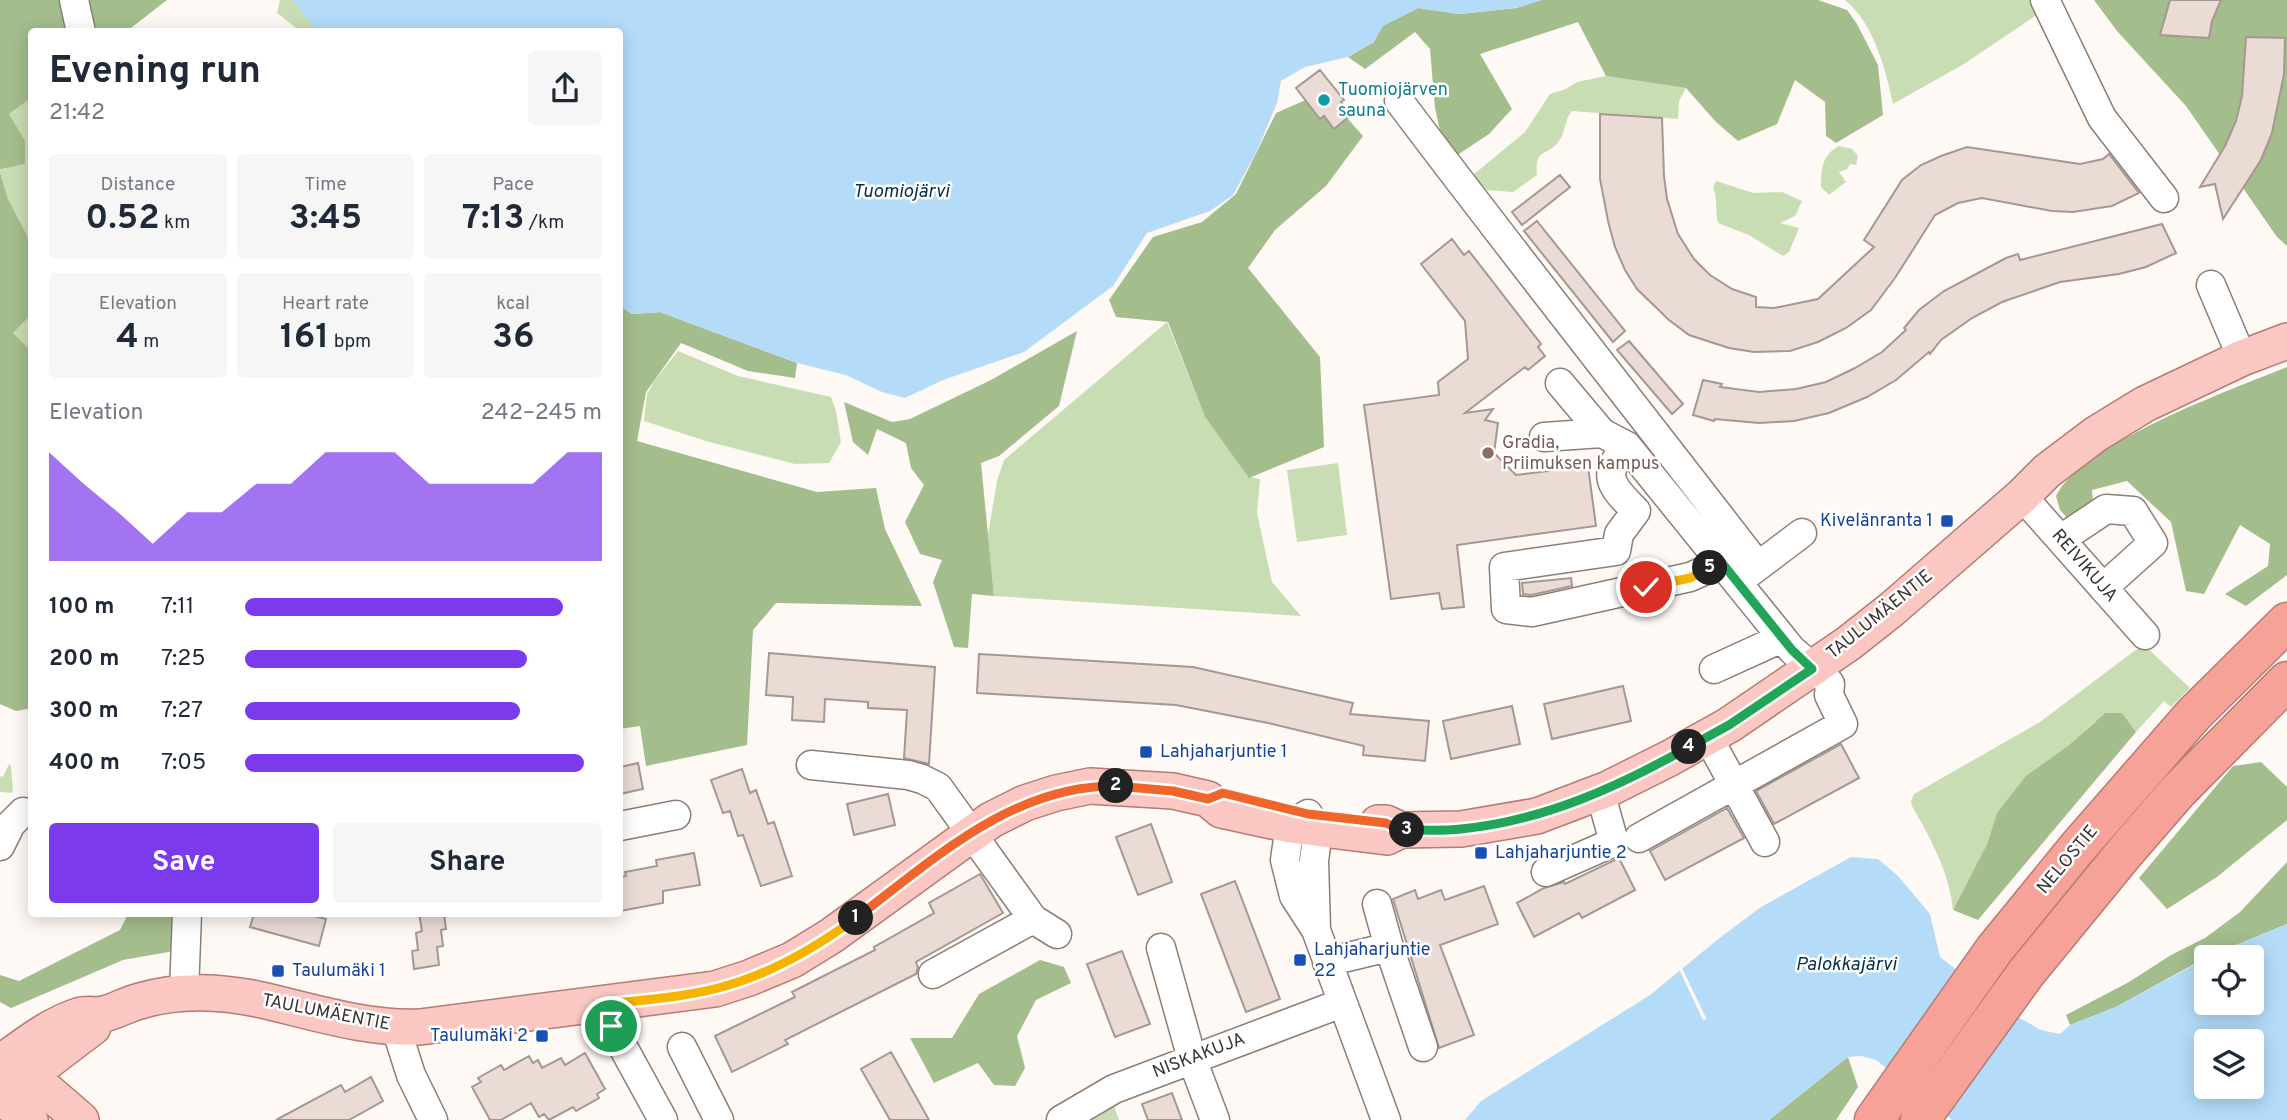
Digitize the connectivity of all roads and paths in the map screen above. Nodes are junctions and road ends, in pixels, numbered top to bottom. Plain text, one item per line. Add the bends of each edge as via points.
1 (74, 0) edge
2 (2045, 0) edge
3 (80, 28) edge
4 (1399, 102) dead end
5 (2164, 198) dead end
6 (2211, 285) dead end
7 (2287, 341) edge
8 (2242, 358) junction
9 (1560, 383) dead end
10 (1544, 437) dead end
11 (1615, 440) junction
12 (2022, 496) junction
13 (1802, 533) dead end
14 (2061, 539) junction
15 (1739, 570) junction
16 (2103, 588) junction
17 (2287, 622) edge
18 (2145, 635) dead end
19 (1782, 638) junction
20 (1714, 669) dead end
21 (1812, 669) junction
22 (2287, 681) edge
23 (1708, 737) junction
24 (811, 765) dead end
25 (1734, 784) junction
26 (1600, 792) junction
27 (18, 810) edge
28 (676, 815) dead end
29 (1306, 822) junction
30 (623, 825) edge
31 (971, 833) junction
32 (1639, 838) dead end
33 (1765, 842) dead end
34 (0, 846) edge
35 (1546, 872) dead end
36 (1377, 904) dead end
37 (187, 917) edge
38 (1032, 919) junction
39 (1057, 934) dead end
40 (1389, 947) junction
41 (1161, 948) dead end
42 (1327, 961) junction
43 (933, 974) dead end
44 (184, 992) junction
45 (1342, 1003) junction
46 (600, 1005) junction
47 (396, 1028) junction
48 (682, 1047) dead end
49 (1423, 1047) dead end
50 (1180, 1063) junction
51 (6, 1077) edge
52 (1879, 1113) edge
53 (1066, 1118) edge
54 (30, 1120) edge
55 (81, 1120) edge
56 (433, 1120) edge
57 (663, 1120) edge
58 (719, 1120) edge
59 (1215, 1120) edge
60 (1386, 1120) edge
61 (1920, 1120) edge

1 - 3 street
2 - 5 street via 2102,118
4 - 15 street via 1641,413
6 - 8 street
7 - 8 main road, TAULUMÄENTIE
8 - 12 main road, TAULUMÄENTIE via 2145,404 2096,434
9 - 11 street
10 - 11 street
11 - 15 street
11 - 15 street via 1610,474 1615,490 1636,512 1619,534 1616,551 1504,567 1506,609 1532,612
12 - 14 street, REIVIKUJA
12 - 21 main road, TAULUMÄENTIE via 1892,610
13 - 15 street
14 - 16 street, REIVIKUJA
14 - 16 street via 2106,509 2133,511 2153,543
15 - 19 street
16 - 18 street, REIVIKUJA
17 - 52 highway, NELOSTIE via 2194,715 2078,847 1994,950
19 - 20 street
19 - 21 street
21 - 23 main road, TAULUMÄENTIE
21 - 25 street via 1830,684 1829,695 1843,724
22 - 61 highway via 2178,791 2026,973
23 - 25 street
23 - 26 main road, TAULUMÄENTIE
24 - 31 street via 922,779 938,787
25 - 32 street
25 - 33 street
26 - 29 main road, TAULUMÄENTIE via 1537,816 1461,829 1401,830 1386,823
26 - 35 street via 1614,842
27 - 34 street
28 - 30 street
29 - 31 main road, TAULUMÄENTIE via 1223,793 1208,799 1173,791 1090,786 1025,803
29 - 42 street via 1285,860 1294,896 1316,930
31 - 38 street
31 - 46 main road, TAULUMÄENTIE via 792,960 715,989
36 - 40 street
37 - 44 street
38 - 39 street
38 - 43 street
40 - 42 street
40 - 49 street
41 - 50 street
42 - 45 street
44 - 47 main road, TAULUMÄENTIE via 259,999
44 - 51 main road, TAULUMÄENTIE via 103,1014 80,1015 42,1035
45 - 50 street, NISKAKUJA
45 - 60 street
46 - 47 main road, TAULUMÄENTIE
46 - 57 street
47 - 56 street via 411,1075
48 - 58 street
50 - 53 street, NISKAKUJA via 1114,1089
50 - 59 street
51 - 54 main road
51 - 55 main road

